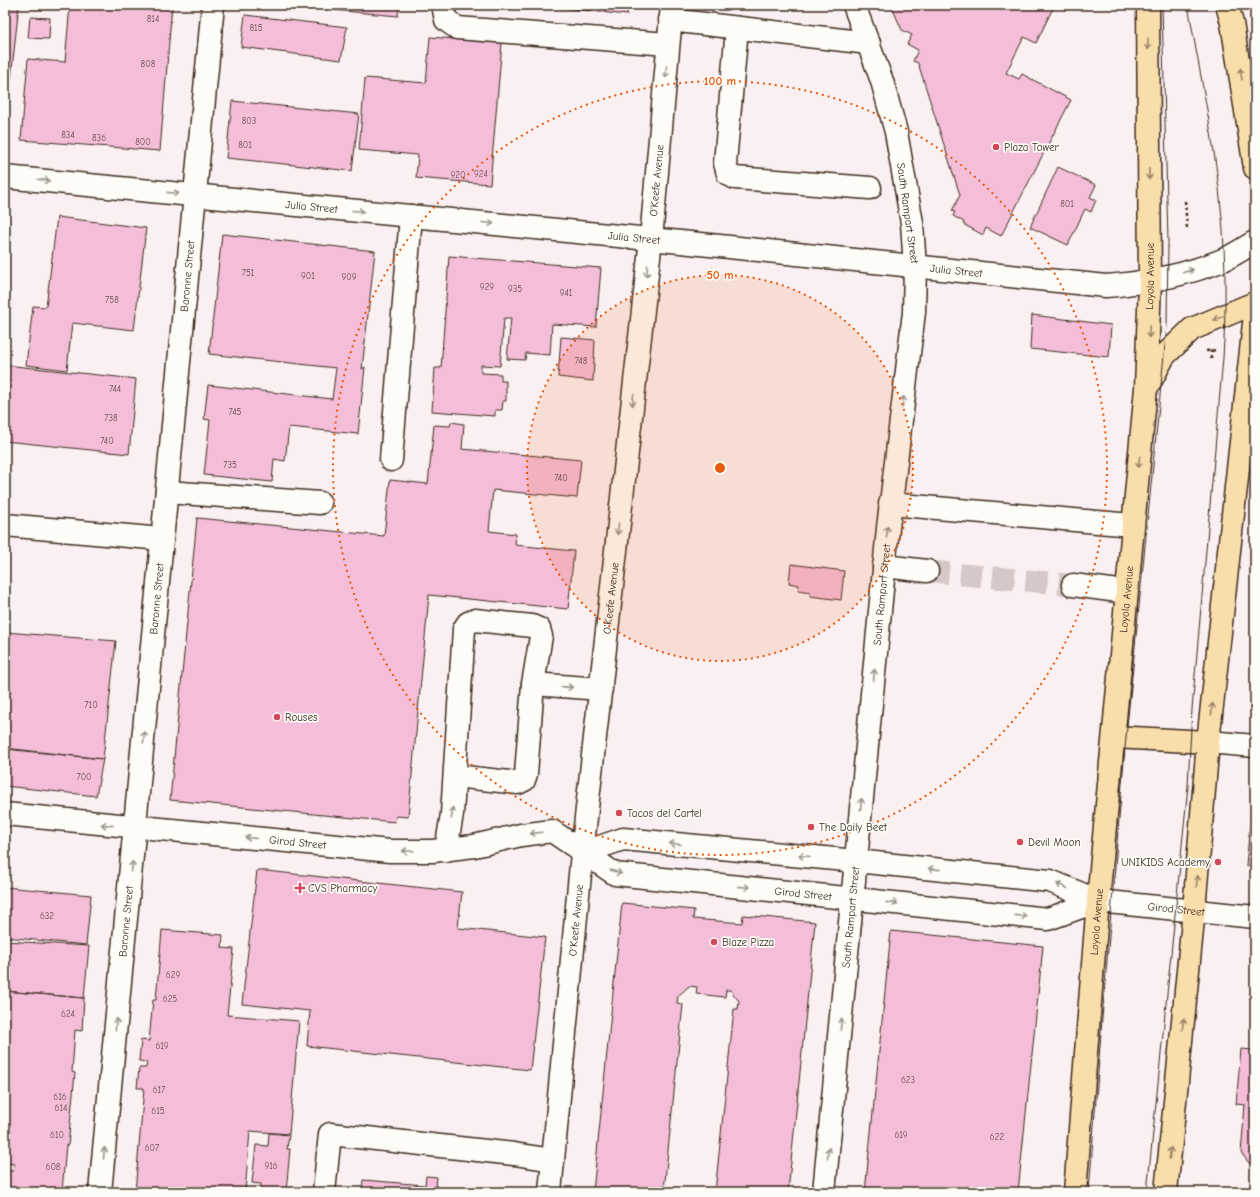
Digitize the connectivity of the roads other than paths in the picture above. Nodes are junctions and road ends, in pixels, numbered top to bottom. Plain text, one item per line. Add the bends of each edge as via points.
1 (213, 5) edge
2 (443, 5) edge
3 (854, 5) edge
4 (1148, 5) edge
5 (1227, 5) edge
6 (671, 13) edge
7 (737, 28) junction
8 (869, 43) junction
9 (668, 44) junction
10 (1255, 168) edge
11 (5, 177) edge
12 (870, 188) dead end
13 (195, 195) junction
14 (411, 216) junction
15 (650, 239) junction
16 (1255, 242) edge
17 (915, 267) junction
18 (1150, 282) junction
19 (1255, 303) edge
20 (1255, 314) edge
21 (1146, 388) junction
22 (391, 460) dead end
23 (167, 492) junction
24 (320, 503) dead end
25 (890, 504) junction
26 (5, 525) edge
27 (1132, 525) junction
28 (162, 539) junction
29 (884, 566) junction
30 (927, 571) tunnel mouth
31 (1074, 585) tunnel mouth
32 (1126, 592) junction
33 (533, 684) junction
34 (601, 689) junction
35 (1114, 736) junction
36 (1208, 742) junction
37 (1255, 746) edge
38 (455, 776) junction
39 (5, 814) edge
40 (136, 828) junction
41 (446, 850) junction
42 (582, 853) junction
43 (856, 861) junction
44 (853, 899) junction
45 (1098, 901) junction
46 (1194, 910) junction
47 (1255, 917) edge
48 (553, 1160) junction
49 (100, 1192) edge
50 (324, 1192) edge
51 (550, 1192) edge
52 (824, 1192) edge
53 (1075, 1192) edge
54 (1166, 1192) edge

1 - 13 street, Baronne Street
2 - 9 street via 446,20 457,28
3 - 8 street, South Rampart Street
4 -> 18 main road, Loyola Avenue
10 -> 5 main road
6 - 7 street
6 - 9 street, O'Keefe Avenue
7 - 8 street
7 - 12 street via 725,163 728,174 735,178
8 - 17 street, South Rampart Street via 896,132 910,209
9 -> 15 street, O'Keefe Avenue
11 -> 13 street, Julia Street
13 -> 14 street, Julia Street
13 - 23 street, Baronne Street
14 -> 15 street, Julia Street
14 - 22 street
15 - 17 street, Julia Street
15 -> 34 street, O'Keefe Avenue
18 -> 16 street, Julia Street via 1224,260
17 - 18 street, Julia Street via 1106,286
25 -> 17 street, South Rampart Street via 914,312
18 -> 21 main road, Loyola Avenue
19 -> 21 main road via 1192,329 1164,356
36 -> 20 main road
21 -> 27 main road, Loyola Avenue
23 - 24 street
23 - 28 street, Baronne Street
25 - 27 street
29 -> 25 street, South Rampart Street
26 - 28 street
27 - 32 main road, Loyola Avenue
40 -> 28 street, Baronne Street
29 - 30 street
43 -> 29 street, South Rampart Street
31 - 32 street
32 - 35 main road, Loyola Avenue
33 -> 34 street
33 - 38 street via 524,780 518,783
33 - 38 street via 542,636 538,629 532,626 476,620 468,623 464,629
34 - 42 street, O'Keefe Avenue
35 - 36 main road
35 - 45 main road, Loyola Avenue
36 - 37 street
46 -> 36 main road
41 -> 38 street
40 -> 39 street, Girod Street
41 -> 40 street, Girod Street via 390,851
49 -> 40 street, Baronne Street
42 -> 41 street, Girod Street via 552,831
43 -> 42 street, Girod Street via 623,839
42 -> 44 street, Girod Street via 615,874
42 - 48 street, O'Keefe Avenue
43 - 44 street, South Rampart Street
45 -> 43 street, Girod Street via 1050,881
44 -> 45 street, Girod Street via 1048,919
52 -> 44 street, South Rampart Street
45 - 46 street, Girod Street
45 - 53 main road, Loyola Avenue
46 - 47 street, Girod Street
54 -> 46 main road
48 - 50 street via 330,1134
48 - 51 street, O'Keefe Avenue

